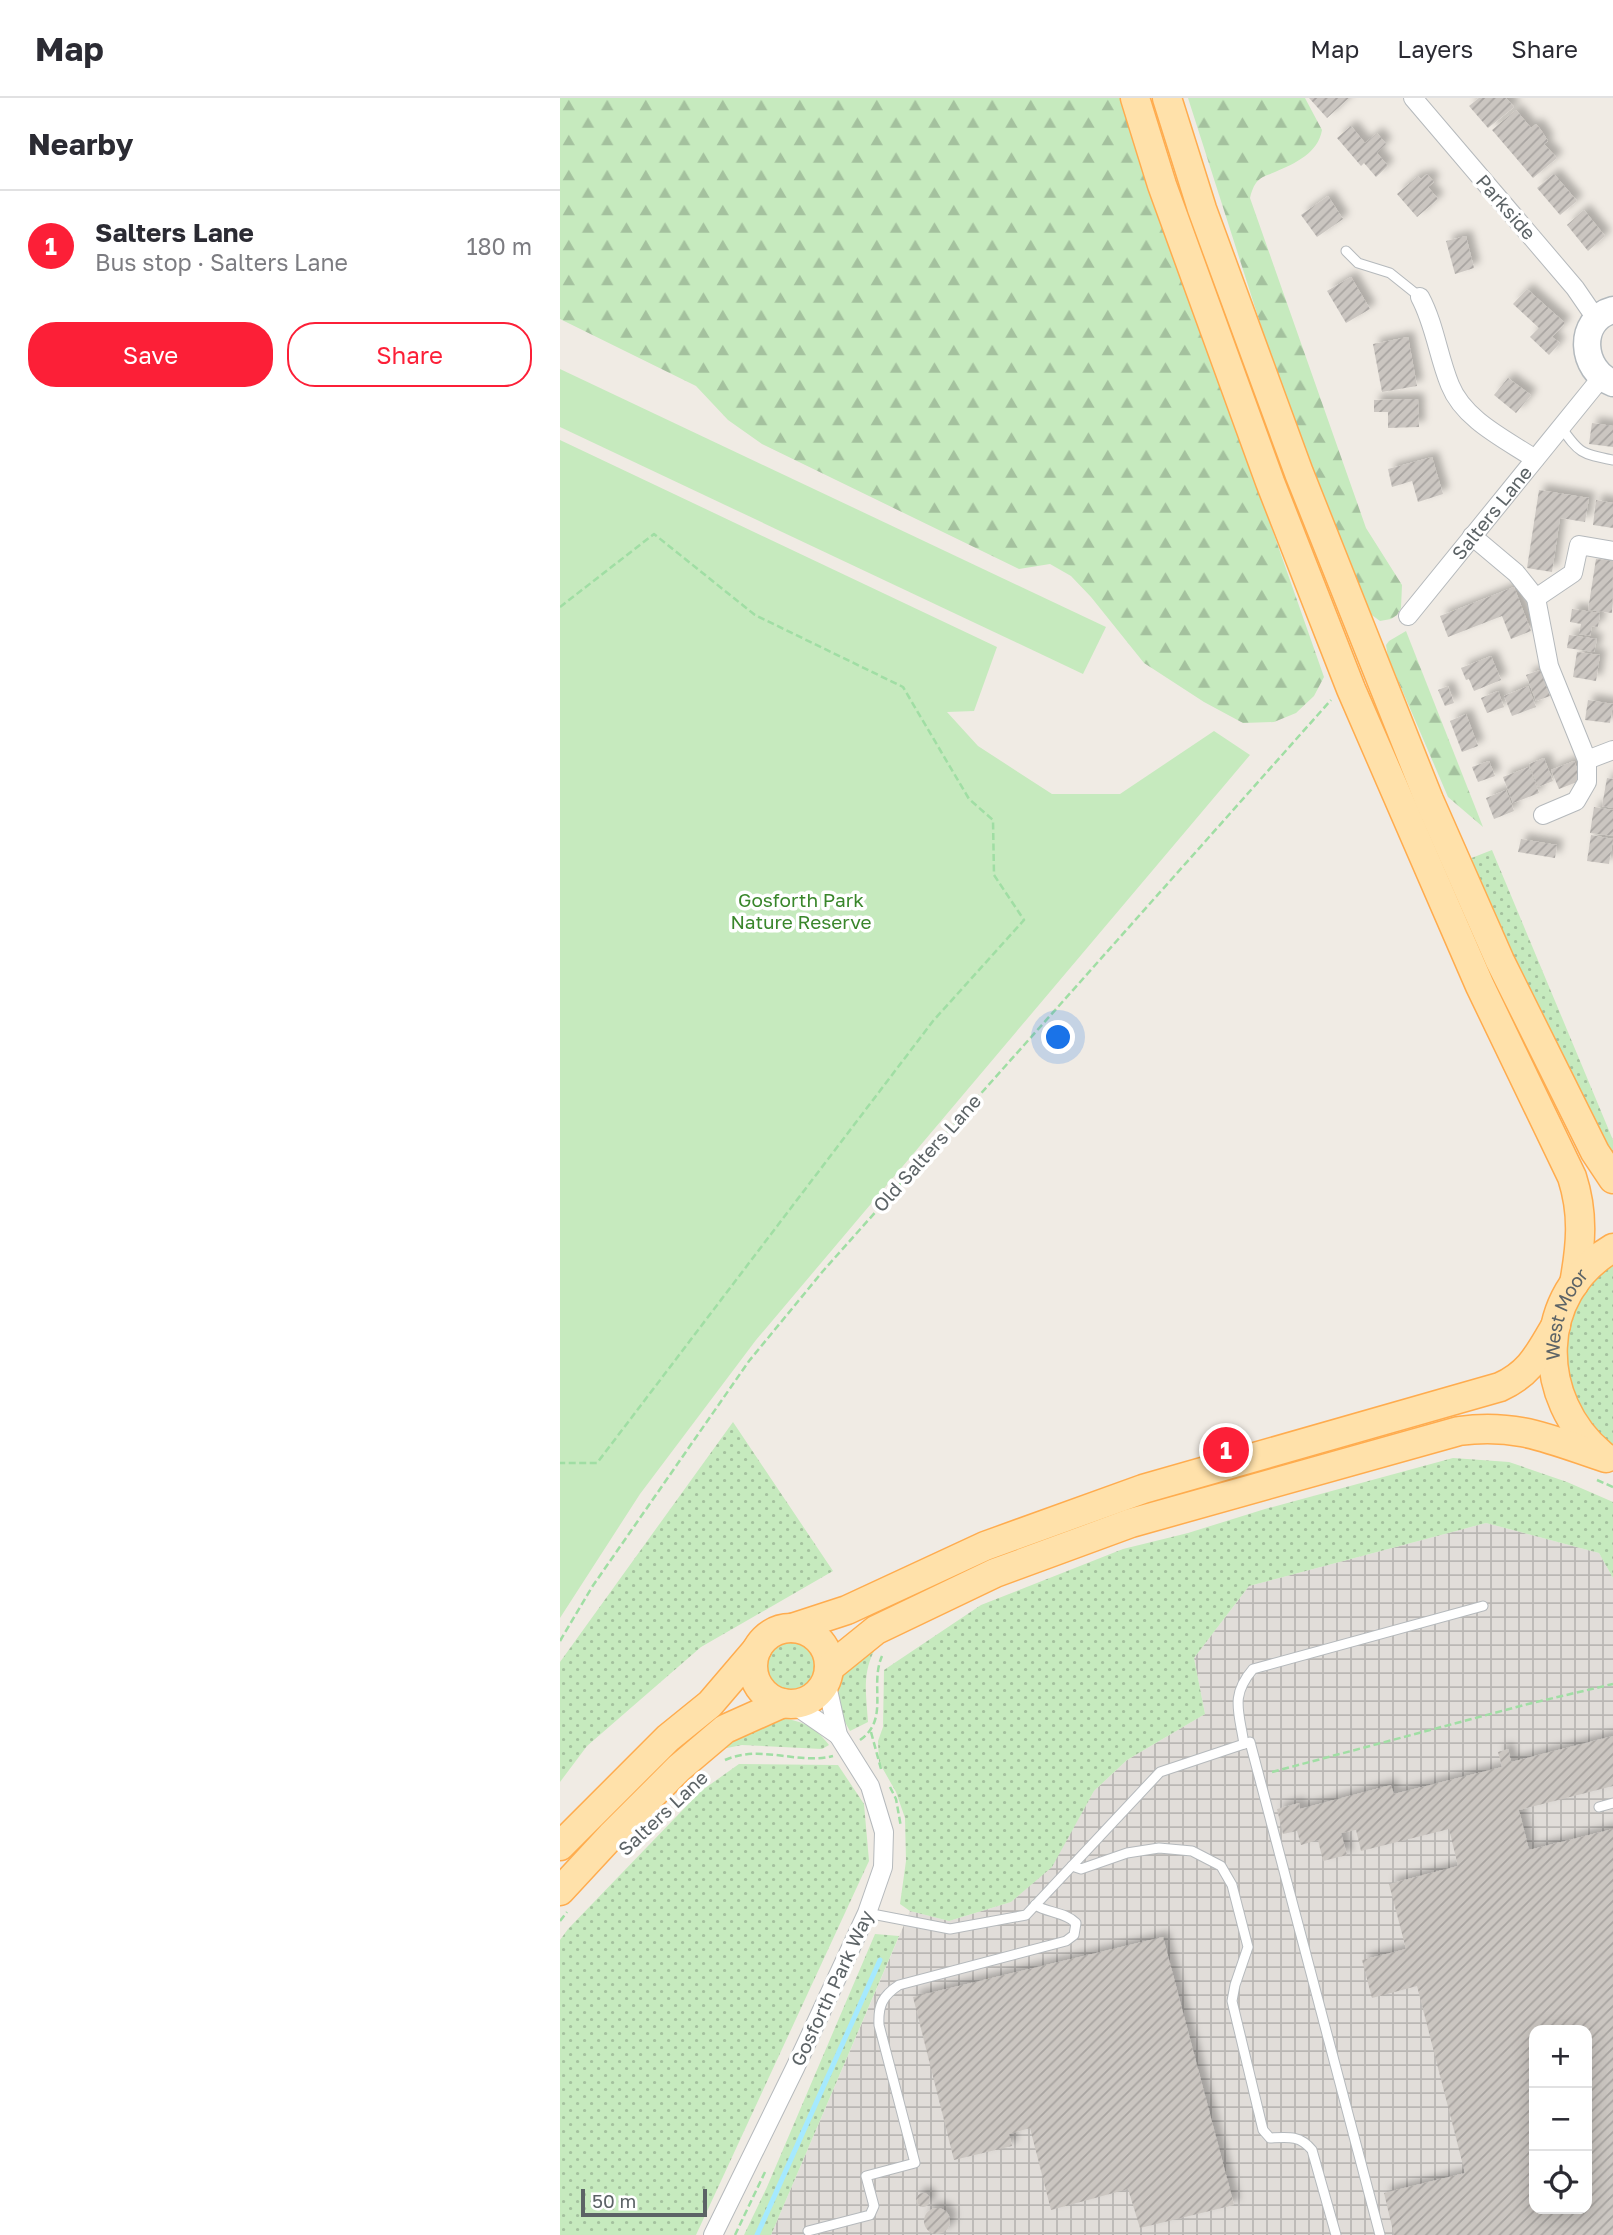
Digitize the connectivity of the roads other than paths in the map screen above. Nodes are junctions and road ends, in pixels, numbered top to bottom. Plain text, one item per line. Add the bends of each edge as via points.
1 (1135, 98) edge
2 (1167, 98) edge
3 (1413, 98) edge
4 (1346, 251) dead end
5 (1420, 297) joint
6 (1605, 315) edge
7 (1607, 380) edge
8 (1561, 427) junction
9 (1535, 459) junction
10 (1613, 460) edge
11 (1472, 536) junction
12 (1613, 551) edge
13 (1536, 598) junction
14 (1408, 615) dead end
15 (1613, 750) edge
16 (1587, 760) junction
17 (1543, 815) dead end
18 (1613, 1178) edge
19 (1613, 1248) edge
20 (1574, 1284) junction
21 (1556, 1325) junction
22 (1604, 1466) edge
23 (1483, 1606) dead end
24 (792, 1628) junction
25 (757, 1649) junction
26 (828, 1674) junction
27 (788, 1704) junction
28 (838, 1735) junction
29 (1244, 1744) junction
30 (1613, 1803) edge
31 (1599, 1807) dead end
32 (560, 1846) edge
33 (1072, 1866) junction
34 (566, 1899) edge
35 (1035, 1905) junction
36 (867, 1913) junction
37 (808, 2231) dead end
38 (713, 2235) edge
39 (1336, 2235) edge
40 (1380, 2235) edge

1 - 20 main road via 1270,482 1351,690 1480,986 1572,1177 1582,1217
2 - 18 main road via 1202,209 1294,461 1429,800 1500,961 1595,1152
3 - 6 street, Parkside via 1575,288
4 - 5 lane via 1358,263 1390,273
5 - 9 street via 1457,398 1479,422
6 - 7 main road via 1587,337 1586,351 1592,368
7 - 8 street, Salters Lane
8 - 9 street, Salters Lane
8 - 10 lane via 1577,450
9 - 11 street, Salters Lane
11 - 13 street via 1516,573
11 - 14 street, Salters Lane
12 - 13 street via 1579,545 1573,573
13 - 16 street via 1549,666
15 - 16 street
16 - 17 street via 1587,782 1576,801
19 - 20 main road, West Moor
20 - 21 main road, West Moor
21 - 22 main road, West Moor via 1552,1346 1557,1389 1564,1409
21 - 24 main road via 1525,1372 1500,1387 1143,1489 985,1545 847,1609
22 - 26 main road via 1528,1432 1485,1427 1459,1431 1131,1523 995,1573 876,1630
23 - 29 lane via 1253,1669 1240,1685 1238,1701
24 - 25 main road via 776,1632
24 - 26 main road via 817,1638 827,1652
25 - 27 main road via 753,1662 758,1685 765,1694
25 - 32 main road via 710,1704 668,1738
26 - 27 main road via 814,1697
26 - 28 street, Gosforth Park Way
27 - 28 street, Gosforth Park Way
27 - 34 main road, Salters Lane via 725,1729 650,1797
28 - 36 street, Gosforth Park Way via 870,1786 884,1832 883,1867
29 - 33 lane via 1160,1772
29 - 40 lane via 1250,1742
30 - 31 lane
33 - 35 lane
33 - 39 lane via 1081,1869 1159,1847 1192,1851 1221,1866 1232,1885 1248,1947 1233,2001 1263,2130 1270,2138 1295,2137 1312,2150
35 - 36 lane via 1027,1915 950,1929
35 - 37 lane via 1069,1916 1076,1923 1074,1935 1066,1941 899,1986 881,2001 879,2025 915,2163 866,2176 874,2206 870,2215
36 - 38 street, Gosforth Park Way

